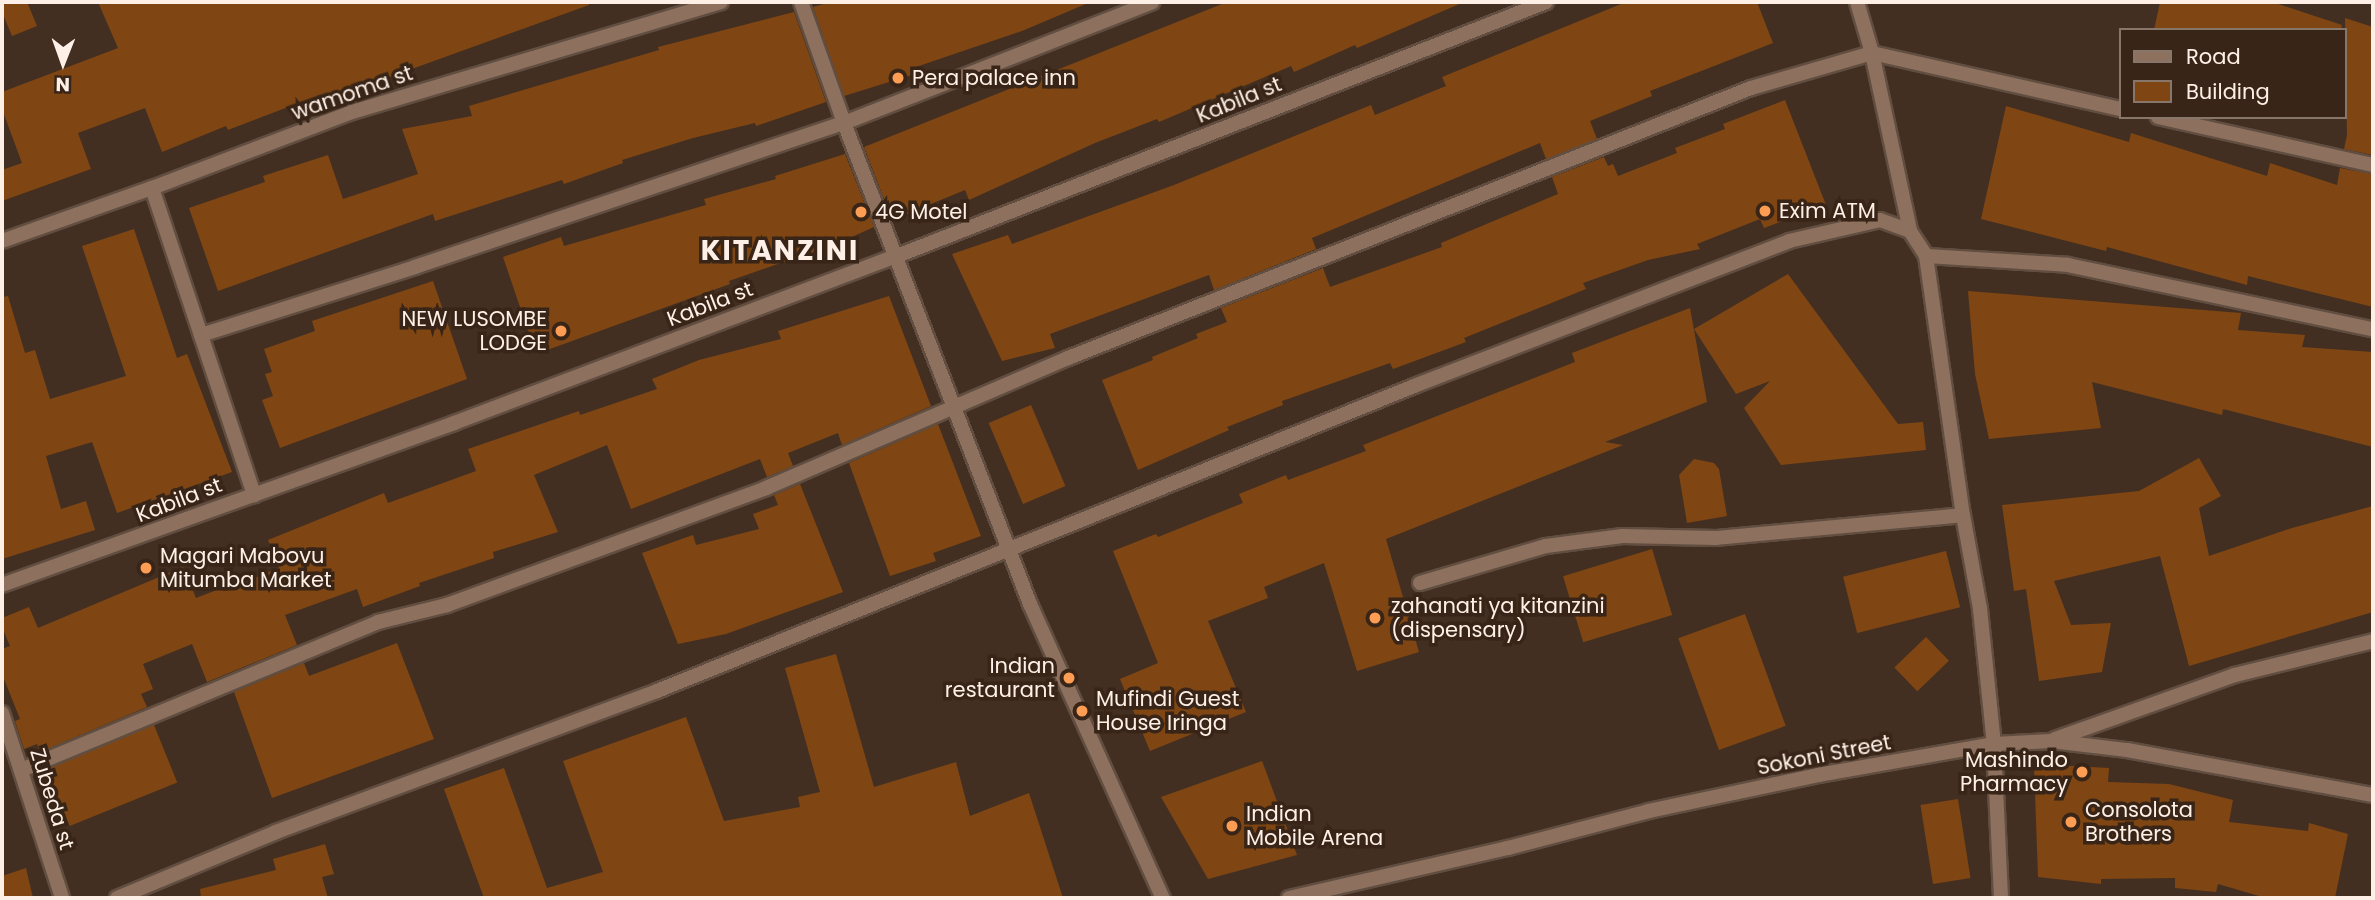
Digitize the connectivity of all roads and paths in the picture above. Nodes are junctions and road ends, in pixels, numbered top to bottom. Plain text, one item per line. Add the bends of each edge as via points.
1 (721, 2) edge
2 (801, 2) edge
3 (1152, 2) edge
4 (1546, 2) edge
5 (1857, 2) edge
6 (1872, 53) junction
7 (2120, 109) edge
8 (2167, 119) edge
9 (844, 123) junction
10 (2373, 166) edge
11 (152, 188) junction
12 (1910, 232) junction
13 (2, 240) edge
14 (897, 256) junction
15 (1926, 256) junction
16 (2373, 329) edge
17 (201, 335) junction
18 (956, 407) junction
19 (254, 495) junction
20 (1963, 515) junction
21 (1009, 549) junction
22 (1420, 583) dead end
23 (2, 585) edge
24 (2373, 641) edge
25 (2, 713) edge
26 (2051, 741) junction
27 (1994, 744) junction
28 (21, 770) junction
29 (2373, 795) edge
30 (62, 898) edge
31 (117, 898) edge
32 (1163, 898) edge
33 (1289, 898) edge
34 (2001, 898) edge

1 - 11 street, wamoma st via 352,112
2 - 9 street
3 - 9 street
4 - 14 street, Kabila st
5 - 6 street
6 - 7 street
6 - 12 street
6 - 18 street via 1751,88 1068,358
8 - 10 street
9 - 14 street
9 - 17 street
11 - 13 street, wamoma st
11 - 17 street
12 - 15 street
12 - 21 street via 1880,220 1789,241
14 - 18 street
14 - 19 street, Kabila st
15 - 16 street via 2068,265
15 - 20 street
17 - 19 street
18 - 21 street
18 - 28 street via 766,488 447,605 378,622
19 - 23 street, Kabila st
20 - 22 street via 1716,537 1622,536 1546,546
20 - 27 street via 1980,609
21 - 31 street via 657,691 275,832
21 - 32 street
24 - 26 street via 2235,675
25 - 28 street, Zubeda st
26 - 27 street, Sokoni Street
26 - 29 street, Sokoni Street via 2127,750
27 - 33 street, Sokoni Street via 1649,811
27 - 34 street
28 - 30 street, Zubeda st

